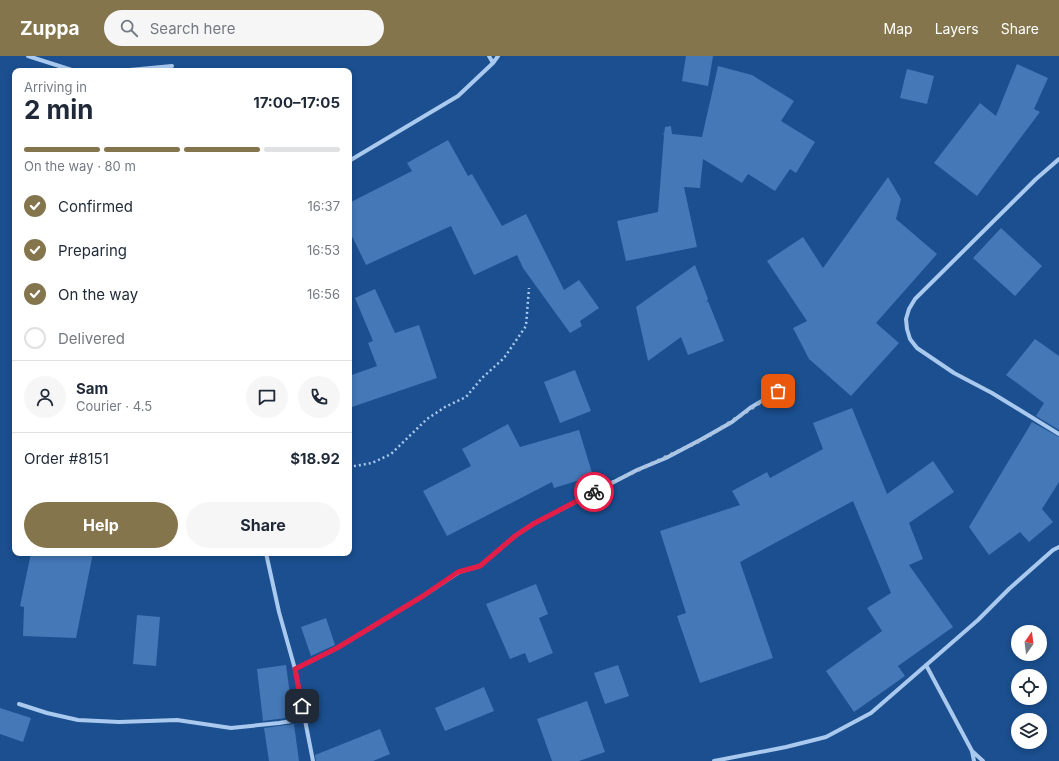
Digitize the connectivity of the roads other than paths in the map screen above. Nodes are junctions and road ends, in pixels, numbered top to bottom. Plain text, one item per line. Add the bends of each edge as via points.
1 (28, 56) edge
2 (489, 56) edge
3 (498, 56) edge
4 (493, 63) junction
5 (172, 66) dead end
6 (66, 68) edge
7 (150, 68) edge
8 (352, 159) edge
9 (1059, 159) edge
10 (778, 391) dead end
11 (1059, 434) edge
12 (1059, 547) edge
13 (267, 556) edge
14 (926, 665) junction
15 (295, 669) junction
16 (19, 704) dead end
17 (304, 719) junction
18 (972, 751) junction
19 (313, 761) edge
20 (714, 761) edge
21 (974, 761) edge
22 (983, 761) edge

1 - 6 street
2 - 4 street
3 - 4 street
4 - 8 street via 458,96
5 - 7 street
9 - 11 street via 915,299 906,319 910,338 917,348 954,373
10 - 15 street via 702,439 533,524 480,566 458,572 337,648
12 - 14 street
13 - 15 street
14 - 18 street
14 - 20 street via 871,713 826,737
15 - 17 street
16 - 17 street via 47,714 78,720 181,720 230,728
17 - 19 street
18 - 21 street
18 - 22 street

